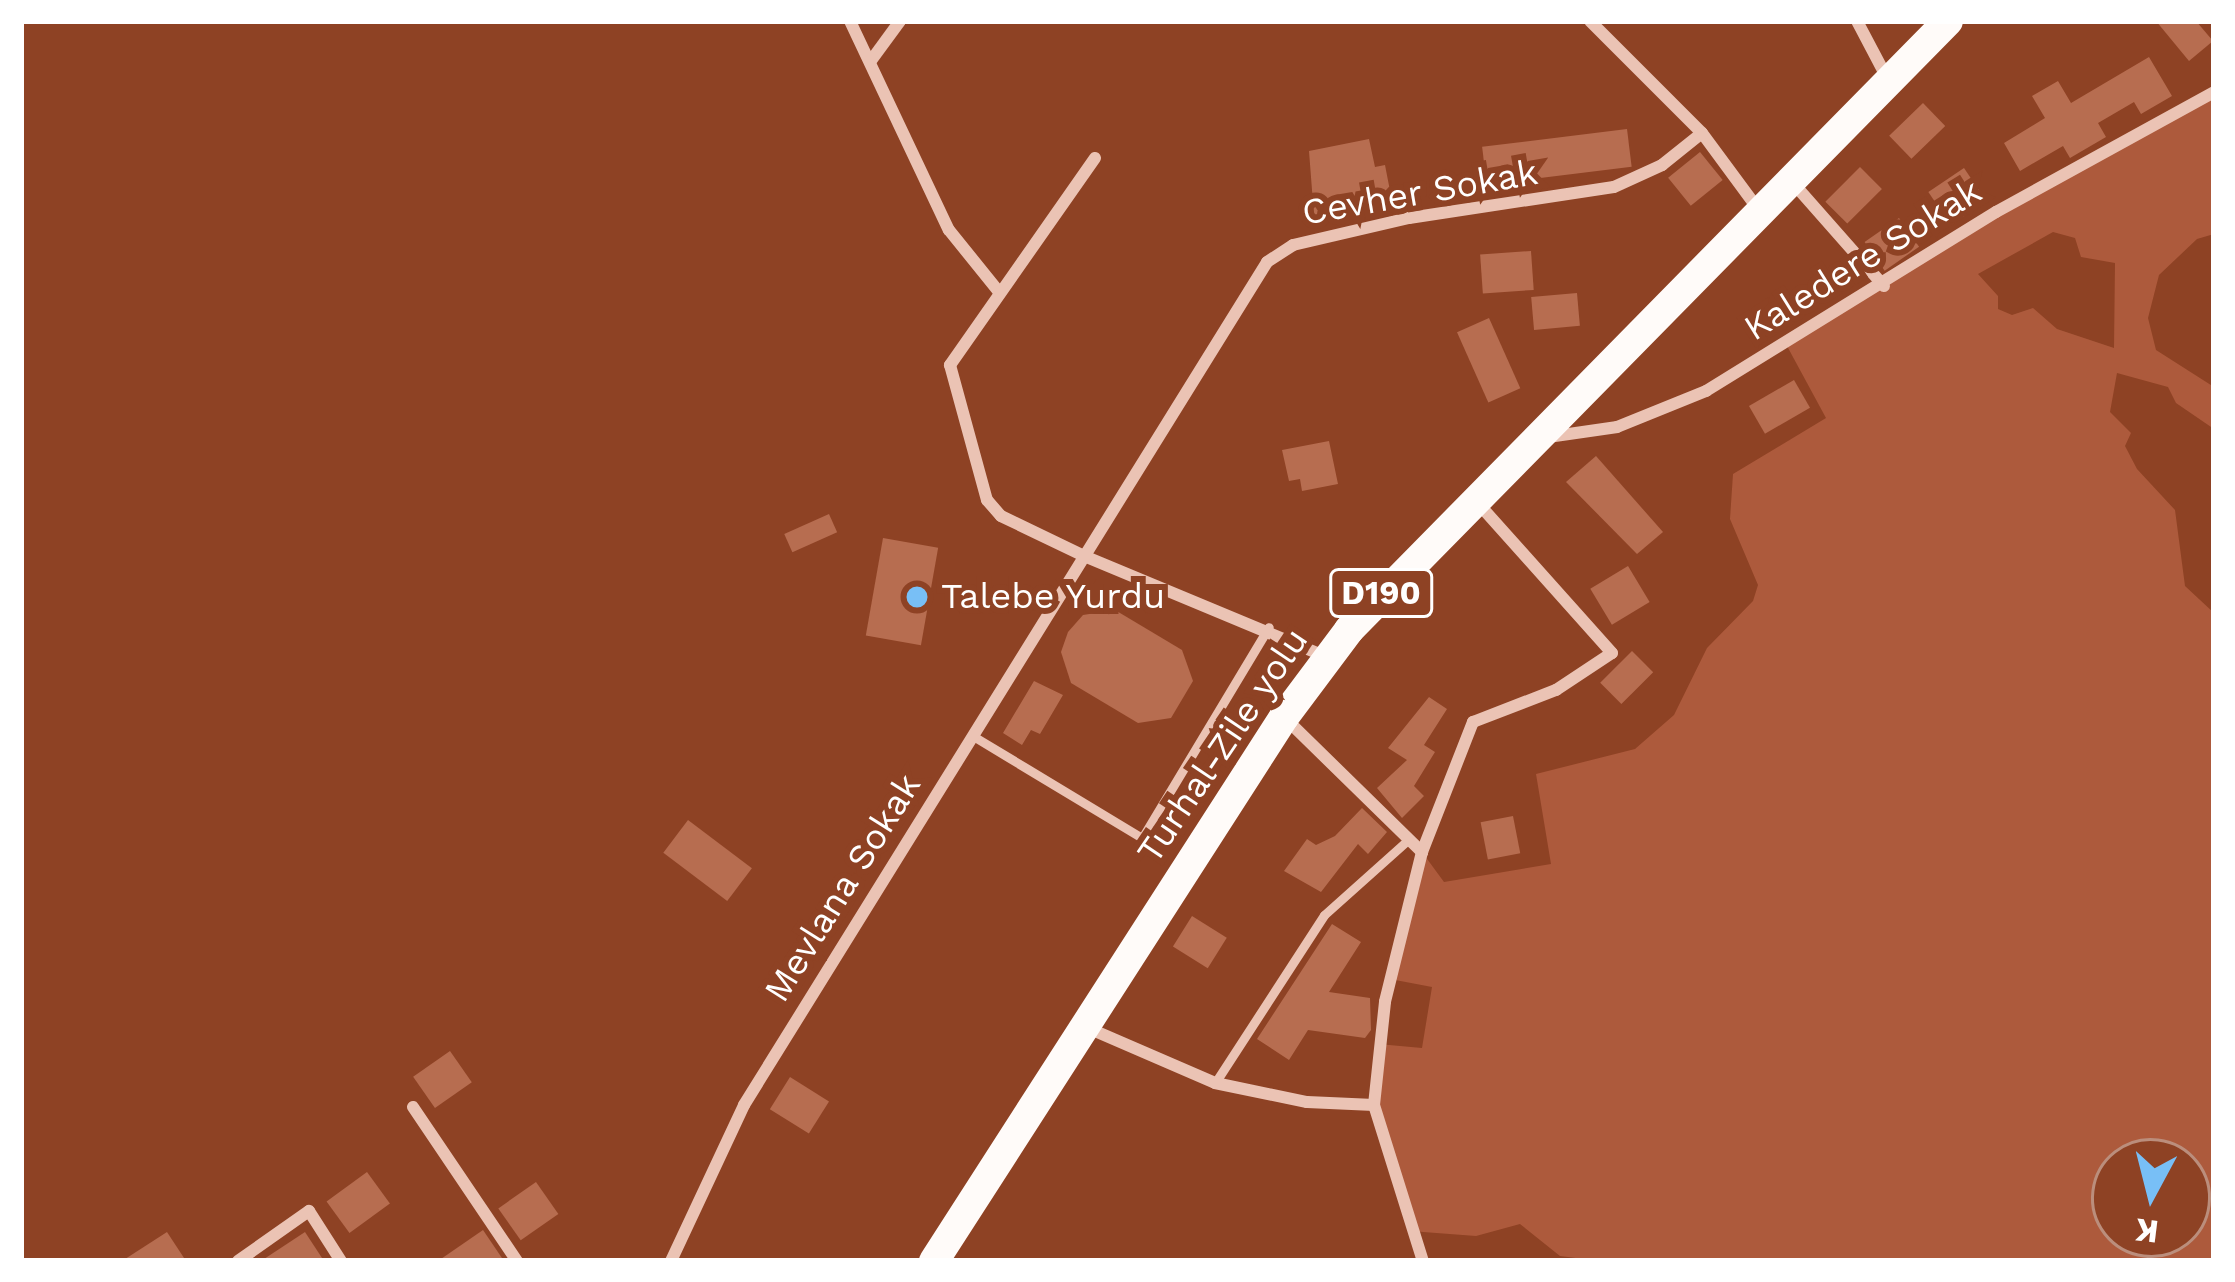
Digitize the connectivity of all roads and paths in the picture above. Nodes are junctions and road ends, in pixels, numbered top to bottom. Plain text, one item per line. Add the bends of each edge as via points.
1 (850, 21) edge
2 (901, 21) edge
3 (1590, 21) edge
4 (1857, 21) edge
5 (1948, 21) edge
6 (870, 62) junction
7 (1888, 81) junction
8 (2214, 92) edge
9 (1702, 134) junction
10 (1095, 158) dead end
11 (1790, 179) junction
12 (1758, 210) junction
13 (1884, 286) junction
14 (999, 292) junction
15 (1529, 439) junction
16 (1472, 497) junction
17 (1084, 556) junction
18 (1269, 627) junction
19 (1328, 657) junction
20 (1284, 717) junction
21 (973, 736) junction
22 (1409, 839) junction
23 (1422, 852) junction
24 (1083, 1026) junction
25 (1215, 1083) junction
26 (1374, 1105) junction
27 (413, 1107) dead end
28 (238, 1261) edge
29 (341, 1261) edge
30 (517, 1261) edge
31 (671, 1261) edge
32 (934, 1261) edge
33 (1423, 1261) edge

1 - 6 street
2 - 6 street
3 - 9 street
4 - 7 street
5 - 7 main road, Turhal-Zile yolu / D190
6 - 14 street via 950,230
7 - 11 main road, Turhal-Zile yolu / D190
8 - 13 street, Kaledere Sokak via 1996,212
9 - 12 street
9 - 17 street, Cevher Sokak via 1614,188 1409,218 1278,253 1253,279
10 - 14 street
11 - 12 main road, Turhal-Zile yolu / D190
11 - 13 street
12 - 15 main road, Turhal-Zile yolu / D190
13 - 15 street, Kaledere Sokak via 1652,415
14 - 17 street via 948,375 984,492 1001,516
15 - 16 main road, Turhal-Zile yolu / D190
16 - 19 main road, Turhal-Zile yolu / D190
16 - 23 street via 1612,653 1556,690 1473,722
17 - 18 street
17 - 21 street, Mevlana Sokak
18 - 19 street
18 - 21 lane via 1142,838
19 - 20 main road, Turhal-Zile yolu / D190
20 - 22 street
20 - 24 main road, Turhal-Zile yolu / D190
21 - 31 street, Mevlana Sokak via 744,1106
22 - 23 street
22 - 25 lane via 1324,915
23 - 26 street via 1385,1002
24 - 25 street
24 - 32 main road, Turhal-Zile yolu / D190
25 - 26 street via 1307,1102
26 - 33 street
27 - 30 street
28 - 29 street via 309,1211

